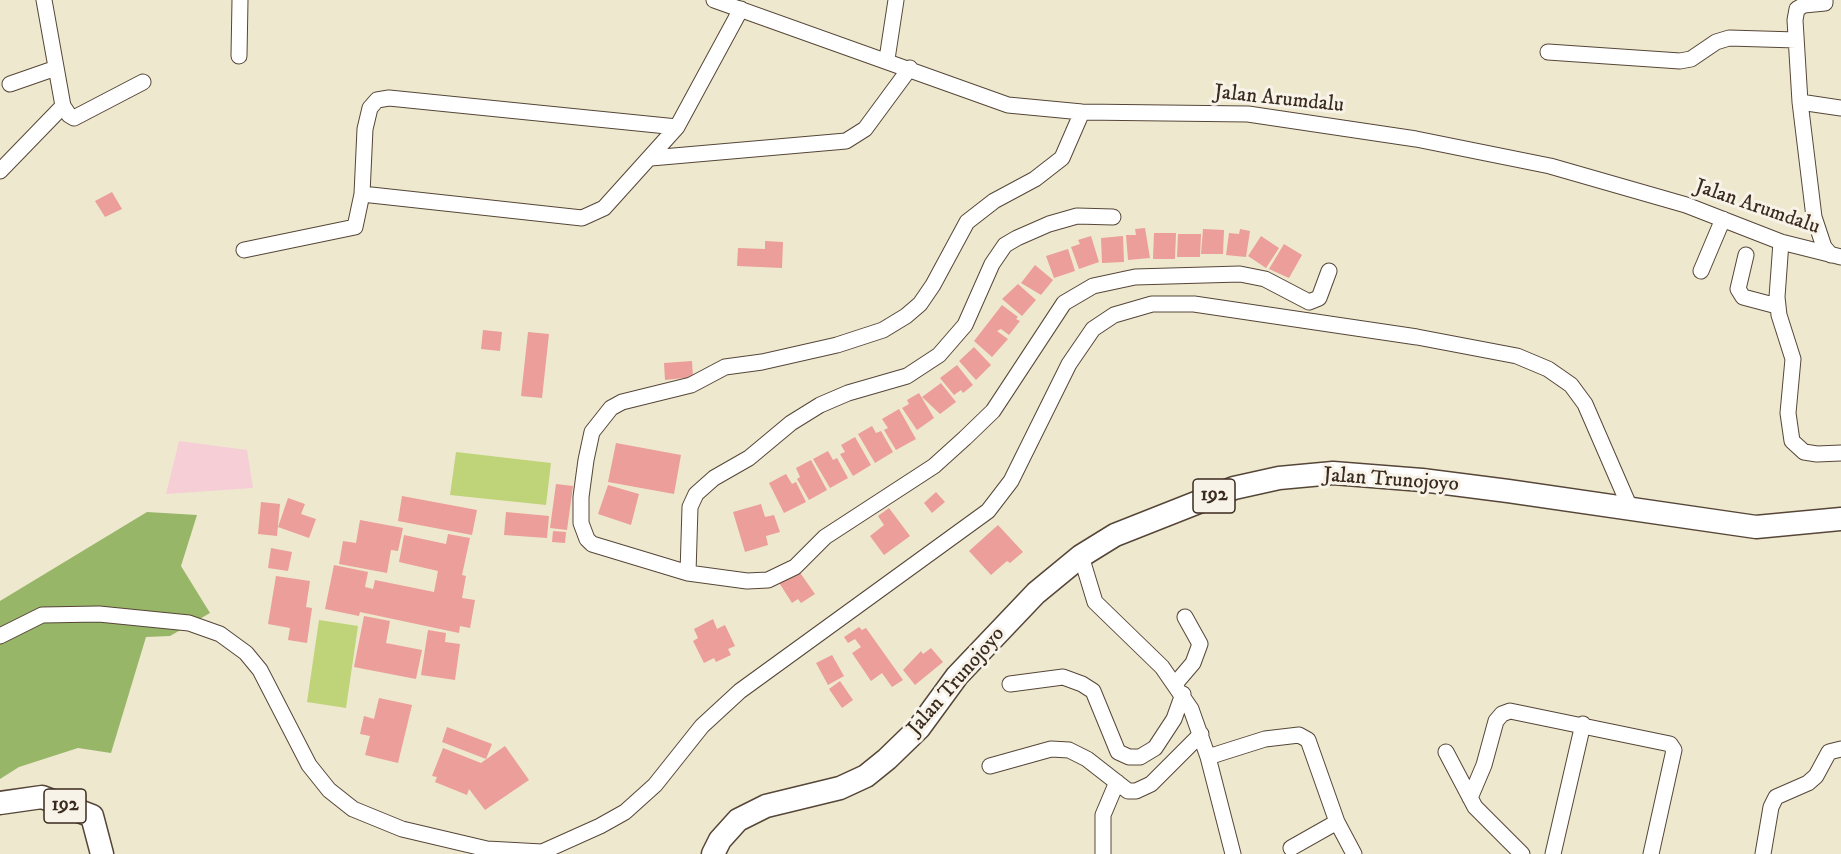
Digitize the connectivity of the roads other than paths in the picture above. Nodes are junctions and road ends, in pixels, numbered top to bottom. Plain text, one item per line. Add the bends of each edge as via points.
1 (44, 0) edge
2 (240, 0) edge
3 (714, 0) edge
4 (896, 0) edge
5 (1825, 1) edge
6 (1841, 4) edge
7 (741, 9) junction
8 (1796, 40) junction
9 (1548, 52) dead end
10 (239, 56) dead end
11 (888, 59) junction
12 (56, 68) junction
13 (910, 68) junction
14 (143, 82) dead end
15 (10, 84) dead end
16 (1800, 102) junction
17 (63, 106) junction
18 (1841, 108) edge
19 (1082, 112) junction
20 (677, 127) junction
21 (651, 158) junction
22 (0, 171) edge
23 (362, 194) junction
24 (1113, 218) dead end
25 (1723, 219) junction
26 (1781, 242) junction
27 (244, 250) dead end
28 (1746, 255) dead end
29 (1836, 256) edge
30 (1329, 271) dead end
31 (1701, 271) dead end
32 (1778, 306) junction
33 (1841, 453) edge
34 (1631, 510) junction
35 (1841, 519) edge
36 (1081, 556) junction
37 (688, 573) junction
38 (1185, 617) dead end
39 (0, 636) edge
40 (1011, 684) dead end
41 (1179, 689) junction
42 (1583, 724) junction
43 (1201, 734) junction
44 (1841, 749) edge
45 (1446, 752) dead end
46 (1208, 757) junction
47 (990, 766) dead end
48 (1117, 782) junction
49 (1470, 798) junction
50 (0, 803) edge
51 (1337, 822) junction
52 (1291, 848) dead end
53 (472, 850) edge
54 (102, 854) edge
55 (713, 854) edge
56 (1103, 854) edge
57 (1233, 854) edge
58 (1354, 854) edge
59 (1522, 854) edge
60 (1553, 854) edge
61 (1651, 854) edge
62 (1763, 854) edge

1 - 12 street
2 - 10 street
3 - 7 street, Jalan Arumdalu
4 - 11 street
5 - 6 street
5 - 8 street via 1797,9
7 - 11 street, Jalan Arumdalu
7 - 20 street
8 - 9 street via 1729,38 1680,61
8 - 16 street
11 - 13 street, Jalan Arumdalu
12 - 15 street
12 - 17 street
13 - 19 street, Jalan Arumdalu via 1008,105
13 - 21 street via 872,121 846,141
14 - 17 street via 74,118
16 - 18 street
16 - 29 street via 1814,217 1824,247
17 - 22 street
19 - 25 street, Jalan Arumdalu via 1248,114 1416,139 1550,166
19 - 37 street via 1062,158 967,222 933,285 906,316 883,330 837,345 725,367 691,385 622,402 602,417 592,432 580,497 580,523 587,539 592,544
20 - 21 street
20 - 23 street via 377,100 370,108 365,129
21 - 23 street via 604,208 582,218
23 - 27 street via 355,227
24 - 37 street via 1077,216 1049,224 1005,245 992,264 966,325 939,355 908,376 820,405 749,458 714,478 696,494 690,507
25 - 26 street, Jalan Arumdalu
25 - 31 street
26 - 29 street, Jalan Arumdalu
26 - 32 street
28 - 32 street via 1738,289 1743,297
30 - 37 street via 1319,298 1309,302 1265,279 1240,274 1135,277 1093,286 1064,303 993,411 965,438 934,466 825,537 795,567 768,580
32 - 33 street via 1793,359 1788,413 1792,441 1804,452
34 - 35 main road, Jalan Trunojoyo / 192 via 1756,527
34 - 36 main road, Jalan Trunojoyo / 192 via 1422,480 1333,473 1279,478 1234,488 1115,536
34 - 53 street via 1585,404 1571,385 1548,369 1517,356 1194,304 1142,306 1114,315 1093,329 1069,364 1011,481 988,511 740,691 702,726 655,785 625,812 542,852
36 - 41 street via 1095,602
36 - 55 main road, Jalan Trunojoyo / 192 via 1036,593 957,676 920,728 887,759 866,776 840,788 766,806 738,820
38 - 41 street via 1200,644
39 - 53 street via 42,615 99,614 189,623 220,634 246,653 260,670 309,765 329,790 353,809
40 - 41 street via 1063,678 1082,684 1093,691 1118,752 1130,757 1140,757 1155,748 1174,719
41 - 43 street
42 - 49 street via 1510,711 1502,714 1496,721
42 - 60 street
42 - 61 street via 1639,735 1673,747
43 - 46 street
43 - 48 street via 1144,789 1128,791
44 - 62 street via 1829,752 1808,783 1776,797
45 - 49 street
46 - 51 street via 1265,739 1299,735 1308,741
46 - 57 street
47 - 48 street via 1051,749 1069,750
48 - 56 street via 1103,815
49 - 59 street
50 - 54 main road, 192 via 42,796 92,816
51 - 52 street
51 - 58 street

